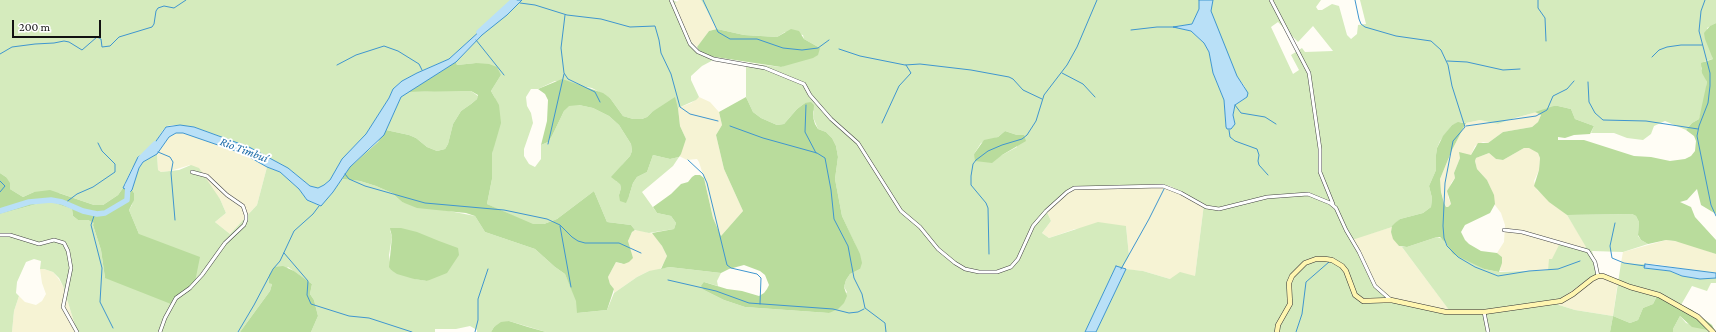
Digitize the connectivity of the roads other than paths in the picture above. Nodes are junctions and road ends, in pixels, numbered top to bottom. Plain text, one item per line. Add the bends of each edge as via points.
1 (671, 0) edge
2 (1271, 0) edge
3 (192, 172) dead end
4 (1334, 205) junction
5 (1504, 230) dead end
6 (0, 235) edge
7 (1598, 276) junction
8 (1391, 300) junction
9 (1484, 312) junction
10 (77, 332) edge
11 (160, 332) edge
12 (1277, 332) edge
13 (1488, 332) edge
14 (1714, 332) edge

1 - 4 street via 690,44 698,52 714,59 765,68 804,84 831,119 858,143 901,211 920,227 943,254 965,269 997,272 1011,267 1018,259 1032,226 1074,188 1163,186 1206,207 1219,209 1267,197 1303,194 1314,195
2 - 4 street via 1309,73 1320,149 1320,172
3 - 11 street via 207,176 243,206 246,220 222,246 202,275 176,298
4 - 8 street via 1375,286
5 - 7 street via 1522,232 1588,251 1596,262
6 - 10 street via 10,235 39,244 54,240 64,243 70,257 71,268 63,307
7 - 9 street via 1561,301
7 - 14 street via 1660,295 1698,317
8 - 9 street via 1446,312
8 - 12 street via 1367,302 1359,299 1342,266 1332,260 1316,259 1305,263 1290,280 1290,304 1278,325
9 - 13 street

